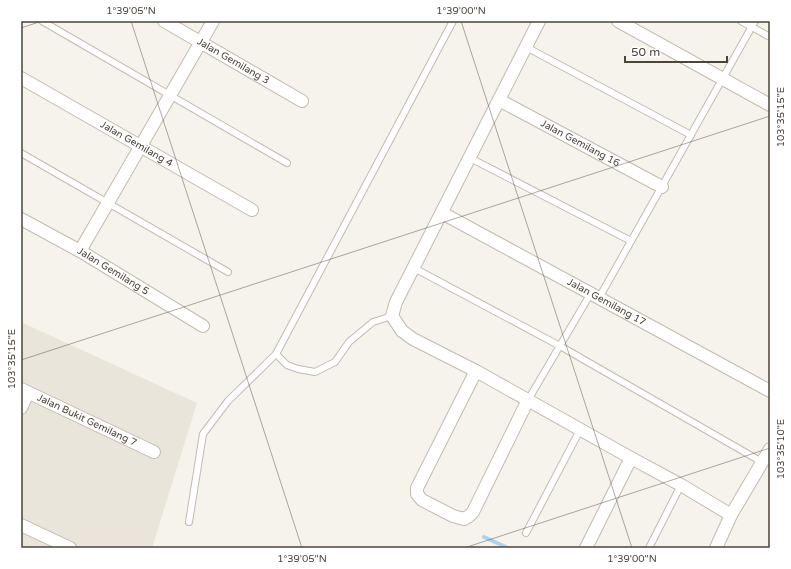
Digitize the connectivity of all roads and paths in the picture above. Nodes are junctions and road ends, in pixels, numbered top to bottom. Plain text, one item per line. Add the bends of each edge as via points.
1 (42, 21) edge
2 (164, 21) edge
3 (213, 21) edge
4 (453, 21) edge
5 (539, 21) edge
6 (618, 21) edge
7 (741, 21) edge
8 (754, 24) edge
9 (770, 37) edge
10 (200, 43) junction
11 (526, 47) junction
12 (21, 78) edge
13 (723, 79) junction
14 (170, 96) junction
15 (499, 100) junction
16 (302, 101) dead end
17 (770, 105) edge
18 (691, 135) junction
19 (140, 146) junction
20 (21, 153) edge
21 (470, 158) junction
22 (287, 163) dead end
23 (662, 187) junction
24 (108, 202) junction
25 (252, 210) dead end
26 (442, 213) junction
27 (21, 219) edge
28 (631, 241) junction
29 (80, 251) junction
30 (414, 268) junction
31 (228, 272) dead end
32 (595, 296) junction
33 (392, 316) junction
34 (202, 326) dead end
35 (560, 346) junction
36 (276, 354) junction
37 (476, 371) junction
38 (25, 391) edge
39 (770, 391) edge
40 (528, 400) junction
41 (21, 408) edge
42 (580, 430) junction
43 (770, 449) edge
44 (154, 452) dead end
45 (631, 458) junction
46 (762, 462) junction
47 (681, 485) junction
48 (732, 515) junction
49 (189, 522) dead end
50 (21, 524) edge
51 (526, 533) dead end
52 (70, 548) edge
53 (586, 548) edge
54 (649, 548) edge
55 (716, 548) edge

1 - 14 lane
2 - 10 street, Jalan Gemilang 3
3 - 10 street
4 - 36 lane
5 - 11 street
6 - 13 street
7 - 8 lane
8 - 9 lane
8 - 13 lane
10 - 14 street
10 - 16 street, Jalan Gemilang 3
11 - 15 street
11 - 18 lane
12 - 19 street, Jalan Gemilang 4
13 - 17 street
13 - 18 lane
14 - 19 street
14 - 22 lane
15 - 21 street
15 - 23 street, Jalan Gemilang 16
18 - 23 lane
19 - 24 street
19 - 25 street, Jalan Gemilang 4
20 - 24 lane
21 - 26 street
21 - 28 lane
23 - 28 lane
24 - 29 street
24 - 31 lane
26 - 30 street
26 - 32 street, Jalan Gemilang 17
27 - 29 street, Jalan Gemilang 5
28 - 32 lane
29 - 34 street, Jalan Gemilang 5
30 - 33 street via 396,302
30 - 35 lane
32 - 35 lane
32 - 39 street, Jalan Gemilang 17
33 - 36 lane via 373,322 349,342 335,362 315,372 287,364
33 - 37 street via 402,331 413,339
35 - 40 lane
35 - 46 lane
36 - 49 lane via 228,401 204,434
37 - 40 street
37 - 40 street via 417,488 422,500 453,516 464,519 469,516
38 - 41 street
38 - 44 street, Jalan Bukit Gemilang 7
40 - 42 street
42 - 45 street
42 - 51 lane
43 - 46 street
45 - 47 street
45 - 53 street
46 - 48 street
47 - 48 street
47 - 54 lane
48 - 55 street
50 - 52 street

